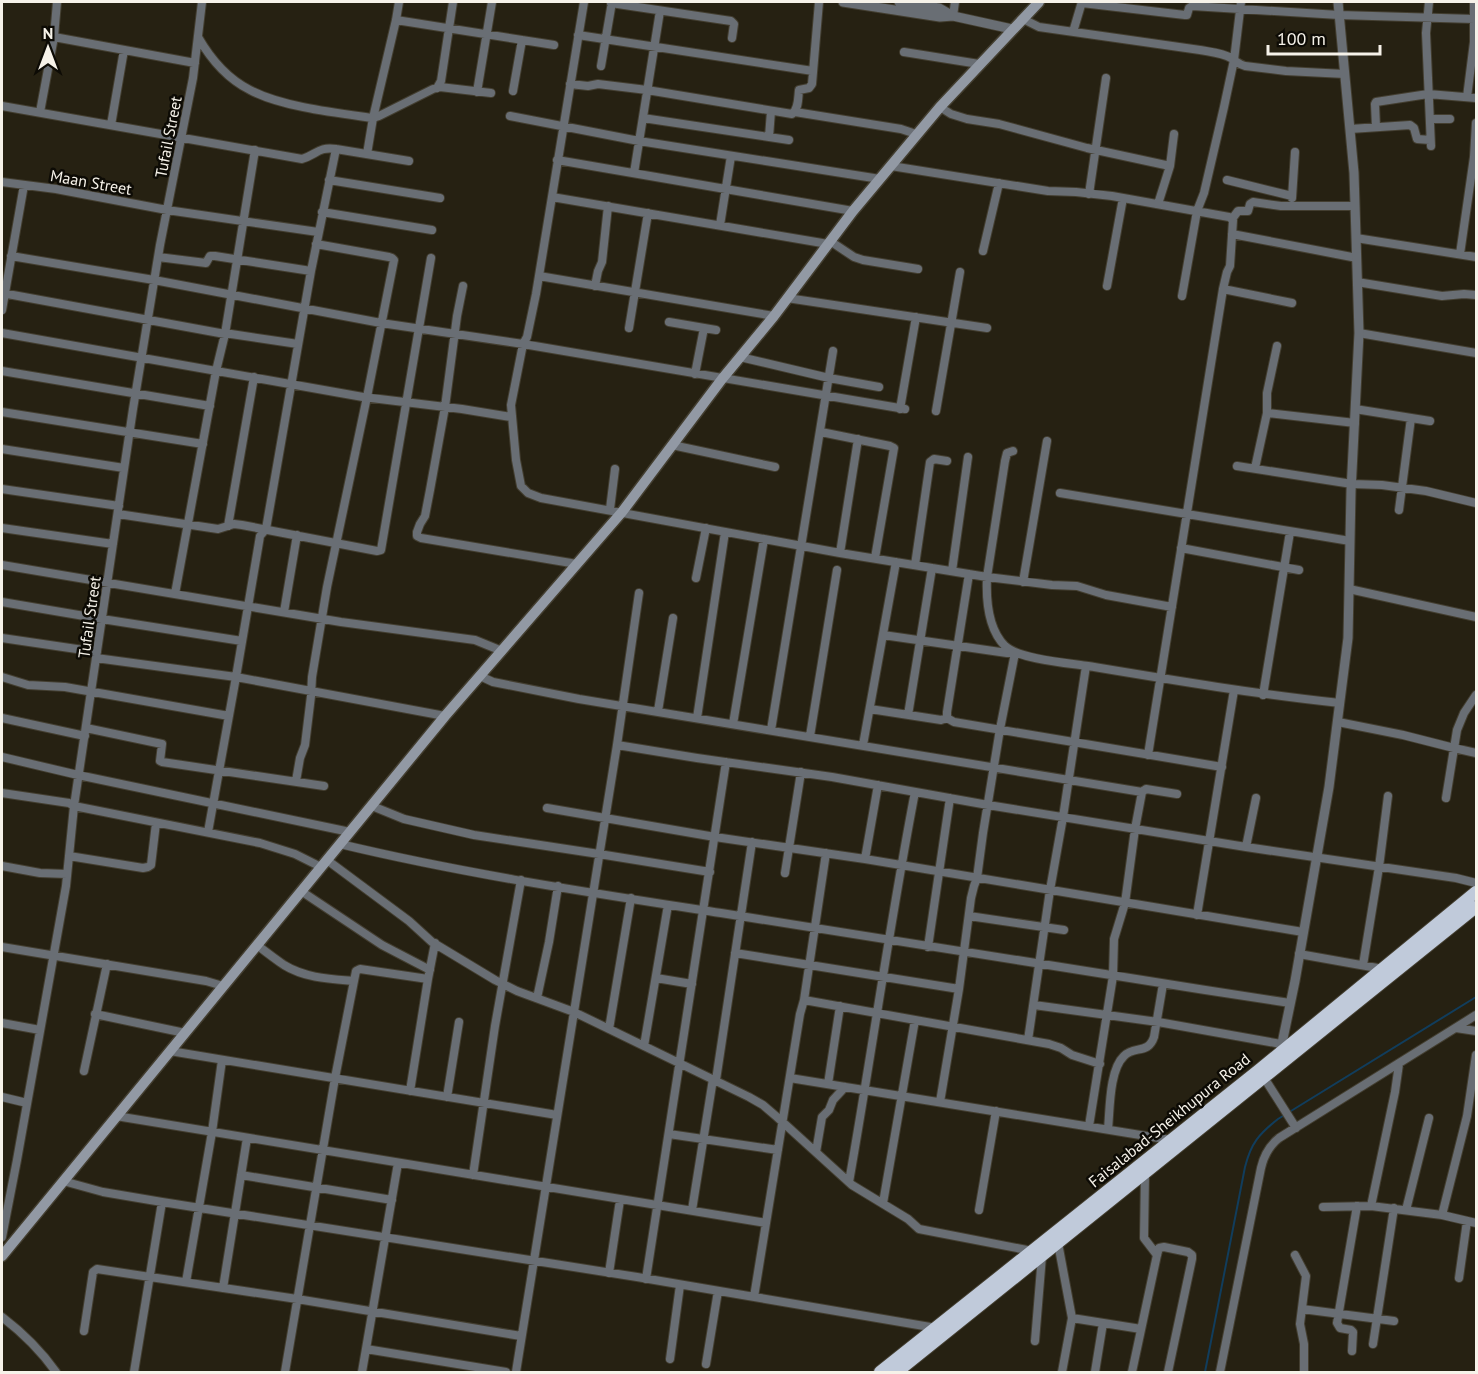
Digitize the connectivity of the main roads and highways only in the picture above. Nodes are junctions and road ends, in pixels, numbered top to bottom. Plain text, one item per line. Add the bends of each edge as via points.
1 (1039, 2) edge
2 (1476, 892) edge
3 (1476, 907) edge
4 (1262, 1074) junction
5 (1037, 1254) junction
6 (2, 1256) edge
7 (880, 1372) edge
8 (897, 1372) edge

1 - 6 main road via 916,134 622,512 445,716
2 - 4 highway, Faisalabad-Sheikhupura Road via 1280,1048
3 - 4 highway, Faisalabad-Sheikhupura Road
4 - 5 highway, Faisalabad-Sheikhupura Road via 1171,1140
4 - 5 highway, Faisalabad-Sheikhupura Road via 1058,1243
5 - 7 highway, Faisalabad-Sheikhupura Road
5 - 8 highway, Faisalabad-Sheikhupura Road

